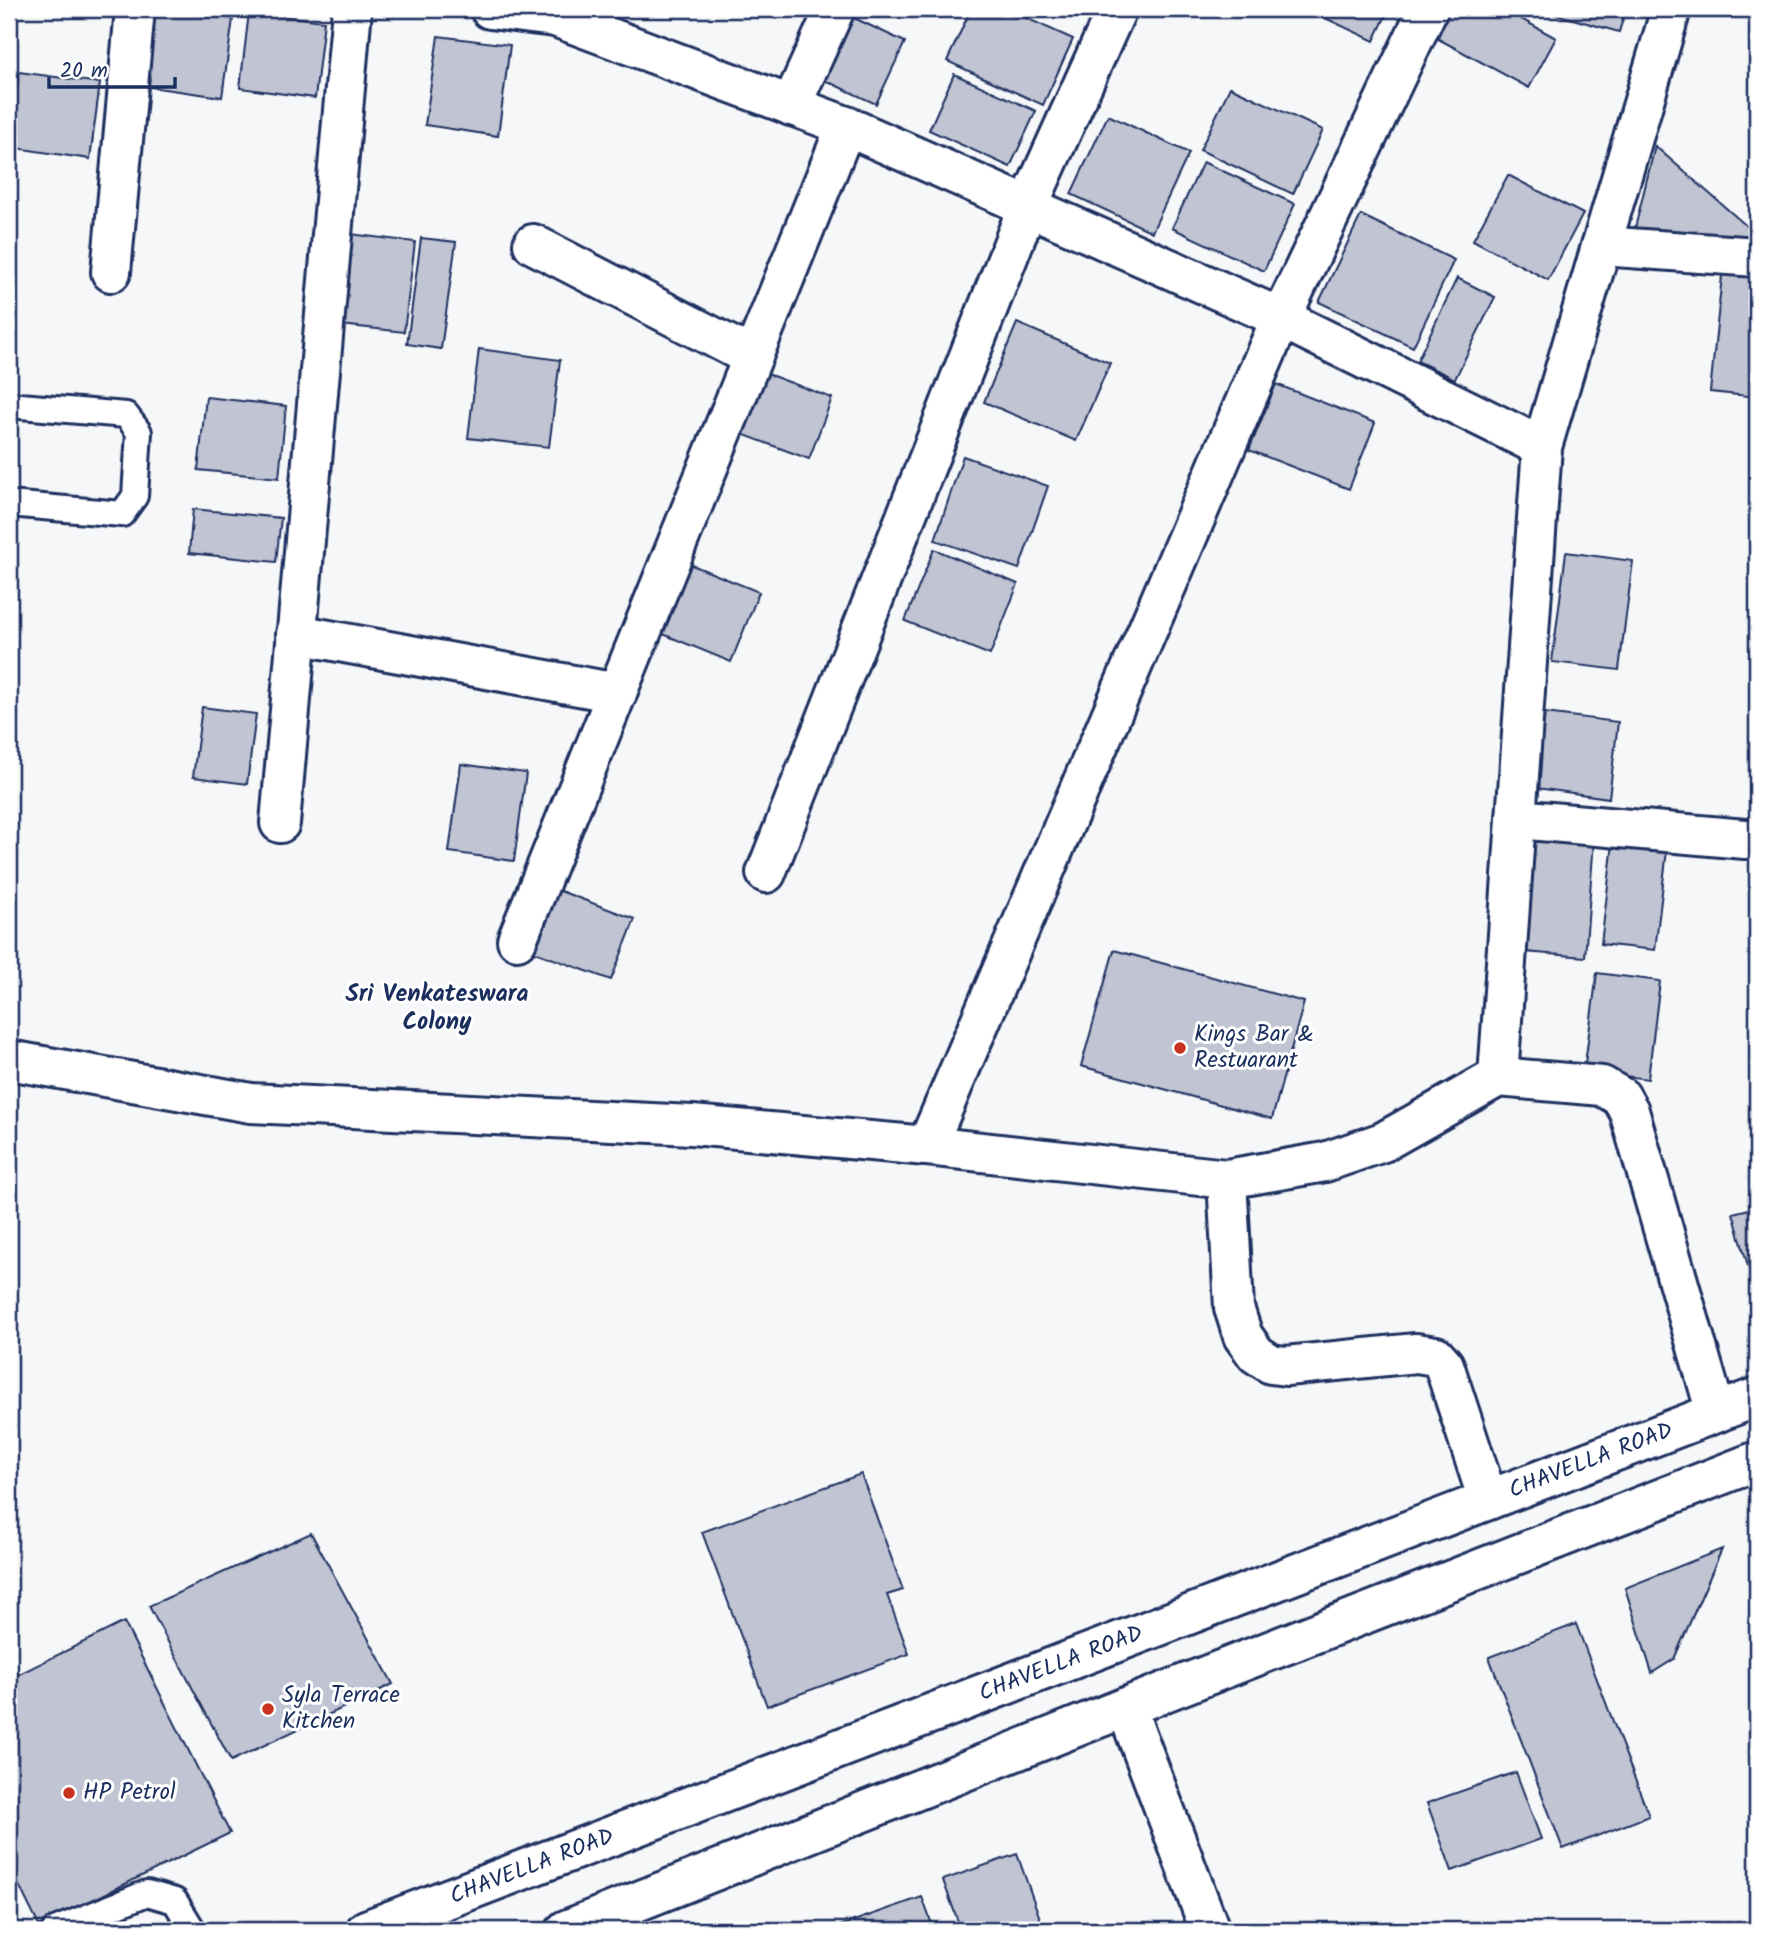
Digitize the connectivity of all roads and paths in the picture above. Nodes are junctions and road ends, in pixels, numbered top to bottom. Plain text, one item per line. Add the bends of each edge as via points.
1 (135, 9) edge
2 (352, 9) edge
3 (491, 9) edge
4 (835, 9) edge
5 (1117, 9) edge
6 (1428, 9) edge
7 (1671, 9) edge
8 (555, 13) edge
9 (791, 106) junction
10 (846, 126) junction
11 (1028, 206) junction
12 (533, 244) dead end
13 (1601, 246) junction
14 (1757, 257) edge
15 (111, 272) dead end
16 (1281, 318) junction
17 (752, 356) junction
18 (9, 405) edge
19 (1542, 447) junction
20 (9, 504) edge
21 (296, 634) junction
22 (617, 693) junction
23 (1516, 819) junction
24 (280, 822) dead end
25 (1745, 839) dead end
26 (766, 873) dead end
27 (517, 940) dead end
28 (9, 1060) edge
29 (1498, 1077) junction
30 (927, 1146) junction
31 (1227, 1179) junction
32 (1757, 1397) edge
33 (1716, 1413) junction
34 (1757, 1461) edge
35 (1488, 1500) junction
36 (1126, 1707) junction
37 (55, 1930) edge
38 (192, 1930) edge
39 (366, 1930) edge
40 (566, 1930) edge
41 (1210, 1930) edge

1 - 15 main road
2 - 21 main road
3 - 8 main road
4 - 9 main road
5 - 11 main road
6 - 16 main road
7 - 13 main road
8 - 9 main road
9 - 10 main road
10 - 11 main road
10 - 17 main road
11 - 16 main road
11 - 26 main road
12 - 17 main road
13 - 14 main road
13 - 19 main road
16 - 19 main road
16 - 30 main road
17 - 22 main road
18 - 20 lane via 126,415 139,432 135,496 122,514
19 - 23 main road
21 - 22 main road
21 - 24 main road
22 - 27 main road
23 - 25 main road
23 - 29 main road
28 - 30 main road via 251,1103 692,1125
29 - 31 main road via 1383,1142 1325,1162
29 - 33 main road via 1602,1086 1621,1097 1629,1111
30 - 31 main road
31 - 35 main road via 1234,1308 1243,1336 1256,1354 1271,1364 1286,1366 1416,1353 1436,1356 1444,1365
32 - 33 main road, CHAVELLA ROAD
33 - 35 main road, CHAVELLA ROAD
34 - 36 main road
35 - 39 main road, CHAVELLA ROAD
36 - 40 main road
36 - 41 main road
37 - 38 lane via 147,1893 175,1901

